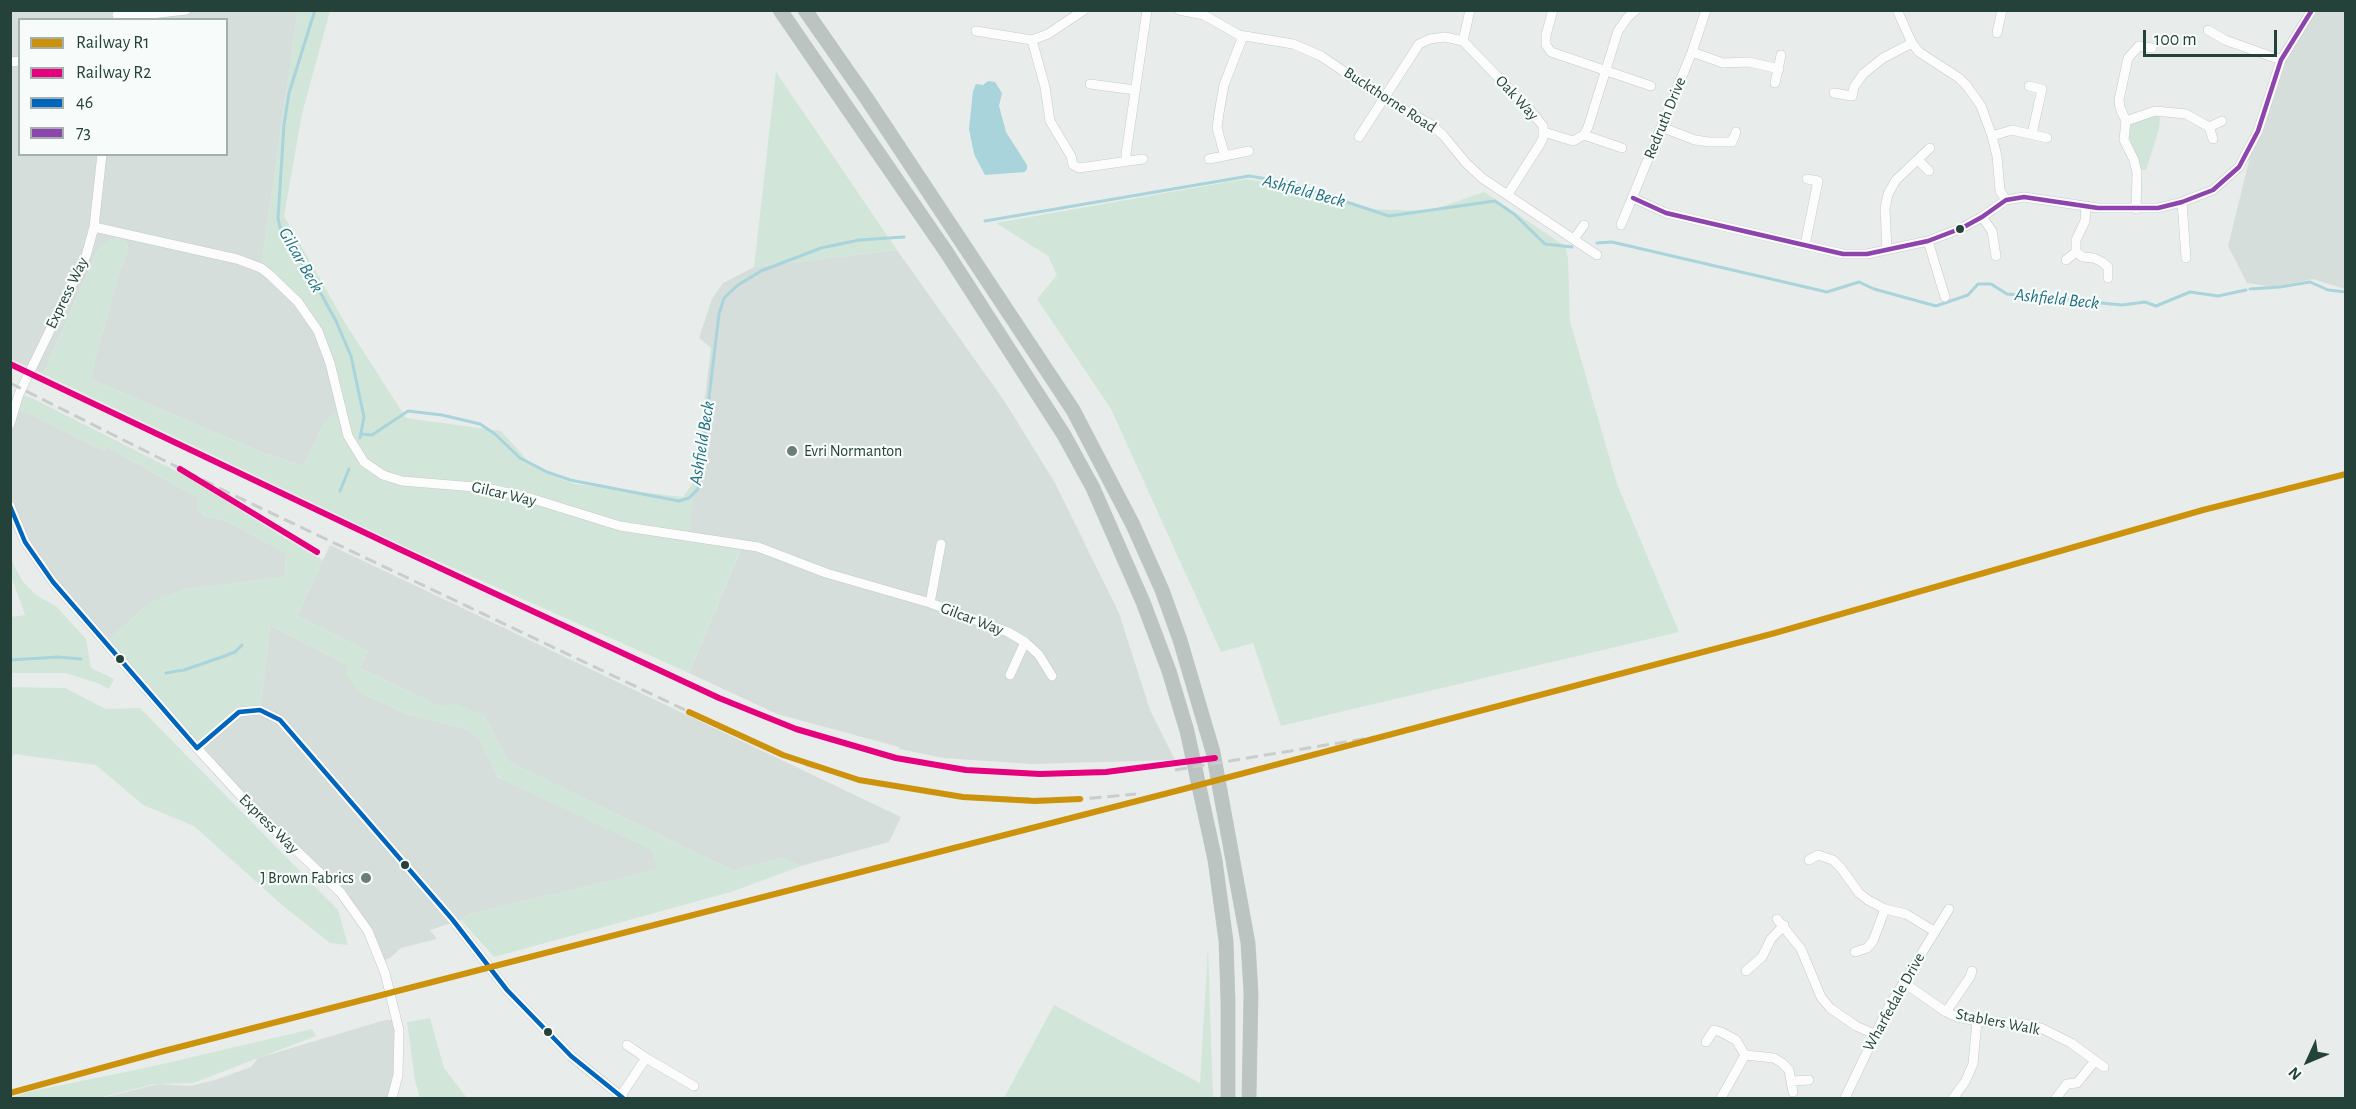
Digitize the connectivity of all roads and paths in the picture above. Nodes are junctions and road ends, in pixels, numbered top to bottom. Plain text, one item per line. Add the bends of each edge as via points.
1 (186, 10) edge
2 (780, 10) edge
3 (805, 10) edge
4 (811, 10) edge
5 (1147, 10) edge
6 (1179, 10) edge
7 (1470, 10) edge
8 (1553, 10) edge
9 (1636, 10) edge
10 (1706, 10) edge
11 (2002, 10) edge
12 (2312, 10) edge
13 (1083, 11) edge
14 (1897, 11) edge
15 (117, 15) edge
16 (2208, 30) dead end
17 (976, 31) dead end
18 (1997, 33) dead end
19 (2135, 35) dead end
20 (1243, 36) junction
21 (1032, 40) junction
22 (1463, 41) junction
23 (1912, 43) junction
24 (2139, 46) junction
25 (2152, 48) dead end
26 (1692, 52) junction
27 (1781, 56) dead end
28 (2281, 60) junction
29 (1779, 69) junction
30 (1606, 71) junction
31 (1775, 83) dead end
32 (1090, 84) dead end
33 (1651, 86) dead end
34 (2029, 86) dead end
35 (1135, 90) junction
36 (1834, 93) dead end
37 (1383, 98) junction
38 (867, 99) junction
39 (2126, 121) junction
40 (2222, 121) dead end
41 (1661, 127) junction
42 (2209, 127) junction
43 (1544, 132) junction
44 (1736, 132) dead end
45 (2032, 134) junction
46 (1584, 135) junction
47 (1992, 136) junction
48 (1359, 137) dead end
49 (2047, 138) dead end
50 (2213, 139) dead end
51 (1622, 148) dead end
52 (1930, 148) dead end
53 (1249, 152) dead end
54 (102, 156) edge
55 (1225, 156) junction
56 (1143, 159) dead end
57 (1209, 159) dead end
58 (1918, 160) junction
59 (1127, 161) junction
60 (1929, 171) dead end
61 (1807, 179) dead end
62 (1508, 194) junction
63 (1633, 198) junction
64 (2006, 200) junction
65 (2182, 202) junction
66 (2086, 207) junction
67 (2136, 209) junction
68 (1982, 217) junction
69 (1584, 225) dead end
70 (1621, 225) dead end
71 (94, 227) junction
72 (1574, 239) junction
73 (1928, 241) junction
74 (1994, 243) junction
75 (1805, 245) junction
76 (1982, 245) dead end
77 (1887, 250) junction
78 (2076, 252) junction
79 (1598, 255) dead end
80 (1996, 256) dead end
81 (2186, 258) dead end
82 (2066, 260) dead end
83 (2108, 278) dead end
84 (1945, 297) dead end
85 (10, 424) edge
86 (10, 506) edge
87 (941, 544) dead end
88 (930, 603) junction
89 (1025, 642) junction
90 (1010, 675) dead end
91 (1052, 676) dead end
92 (197, 748) junction
93 (1809, 860) dead end
94 (1885, 909) junction
95 (1949, 909) dead end
96 (1934, 931) junction
97 (1855, 952) dead end
98 (1746, 971) dead end
99 (1972, 971) dead end
100 (1903, 982) junction
101 (1946, 1012) junction
102 (1977, 1021) junction
103 (1874, 1034) junction
104 (1706, 1041) dead end
105 (627, 1045) dead end
106 (1745, 1055) junction
107 (646, 1058) junction
108 (2095, 1061) junction
109 (2104, 1067) dead end
110 (1809, 1080) dead end
111 (1792, 1081) junction
112 (693, 1086) dead end
113 (1793, 1092) dead end
114 (392, 1098) edge
115 (621, 1098) edge
116 (1227, 1098) edge
117 (1249, 1098) edge
118 (1721, 1098) edge
119 (1845, 1098) edge
120 (1953, 1098) edge
121 (2056, 1098) edge

1 - 15 street
2 - 116 highway via 947,254 1064,435 1093,488 1143,602 1187,731 1215,860 1226,941
3 - 38 highway
4 - 38 highway
5 - 35 street
6 - 20 street, Buckthorne Road via 1204,15
7 - 22 street
8 - 30 street via 1546,35 1548,49 1557,56
9 - 30 street via 1618,31
10 - 26 street, Redruth Drive
11 - 18 street
12 - 28 street
13 - 21 street
14 - 23 street
16 - 28 street
17 - 21 street
19 - 24 street
20 - 37 street, Buckthorne Road via 1309,50
20 - 55 street via 1224,85 1219,113 1217,128
21 - 59 street via 1050,121 1073,165 1078,168
22 - 37 street via 1445,37 1419,44
22 - 43 street, Oak Way via 1537,118
23 - 36 street via 1863,74 1851,96
23 - 47 street via 1967,86 1981,106
24 - 25 street
24 - 39 street via 2128,58 2119,100
26 - 29 street via 1723,63 1749,62
26 - 41 street, Redruth Drive
27 - 29 street
28 - 65 street via 2258,131 2239,167 2213,190
29 - 31 street
30 - 33 street
30 - 46 street
32 - 35 street
34 - 45 street via 2042,89
35 - 59 street
37 - 48 street
37 - 62 street, Buckthorne Road via 1430,124 1474,171
38 - 117 highway via 1073,410 1162,590 1213,752 1248,943
39 - 42 street via 2155,111 2186,114
39 - 67 street via 2124,140 2137,173
40 - 42 street
41 - 44 street via 1709,142 1732,142
41 - 63 street, Redruth Drive
42 - 50 street
43 - 46 street, Oak Way via 1573,141
43 - 62 street
45 - 47 street via 2012,130
45 - 49 street
46 - 51 street
47 - 64 street via 2000,190
52 - 58 street
53 - 55 street
54 - 71 street, Express Way
55 - 57 street
56 - 59 street
58 - 60 street
58 - 77 street via 1896,180 1888,194
61 - 75 street via 1818,181
62 - 72 street, Buckthorne Road
63 - 70 street, Redruth Drive
63 - 75 street via 1666,213
64 - 66 street via 2040,198
64 - 68 street
65 - 67 street
65 - 81 street
66 - 67 street
66 - 78 street
68 - 73 street
68 - 74 street via 1992,231
69 - 72 street
71 - 85 street, Express Way via 86,256 19,394
71 - 88 street, Gilcar Way via 237,259 270,275 298,302 318,331 348,436 364,462 383,476 488,488 620,526 758,547 826,573
72 - 79 street, Buckthorne Road
73 - 77 street
73 - 84 street
74 - 76 street
74 - 80 street
75 - 77 street via 1844,254
78 - 82 street
78 - 83 street via 2112,265
86 - 92 street, Express Way via 25,542 53,582
87 - 88 street
88 - 89 street, Gilcar Way
89 - 90 street, Gilcar Way
89 - 91 street, Gilcar Way
92 - 114 street, Express Way via 251,807 341,893 368,931 385,973 399,1030 398,1075
92 - 115 street via 239,712 260,710 280,720 507,990 571,1056
93 - 94 street via 1819,851 1833,860 1860,893
94 - 96 street via 1906,914
94 - 97 street via 1873,941
95 - 96 street, Wharfedale Drive
96 - 100 street, Wharfedale Drive
98 - 103 street via 1762,957 1781,922 1801,949 1821,997 1830,1008
99 - 101 street
100 - 101 street, Stablers Walk
100 - 103 street, Wharfedale Drive
101 - 102 street, Stablers Walk
102 - 108 street, Stablers Walk via 2041,1028
102 - 120 street via 1973,1064
103 - 119 street, Wharfedale Drive
104 - 106 street via 1714,1030 1721,1032 1736,1040
105 - 107 street
106 - 111 street via 1774,1058 1789,1070
106 - 118 street
107 - 112 street
107 - 115 street
108 - 109 street, Stablers Walk
108 - 121 street via 2077,1083 2067,1084
110 - 111 street
111 - 113 street

